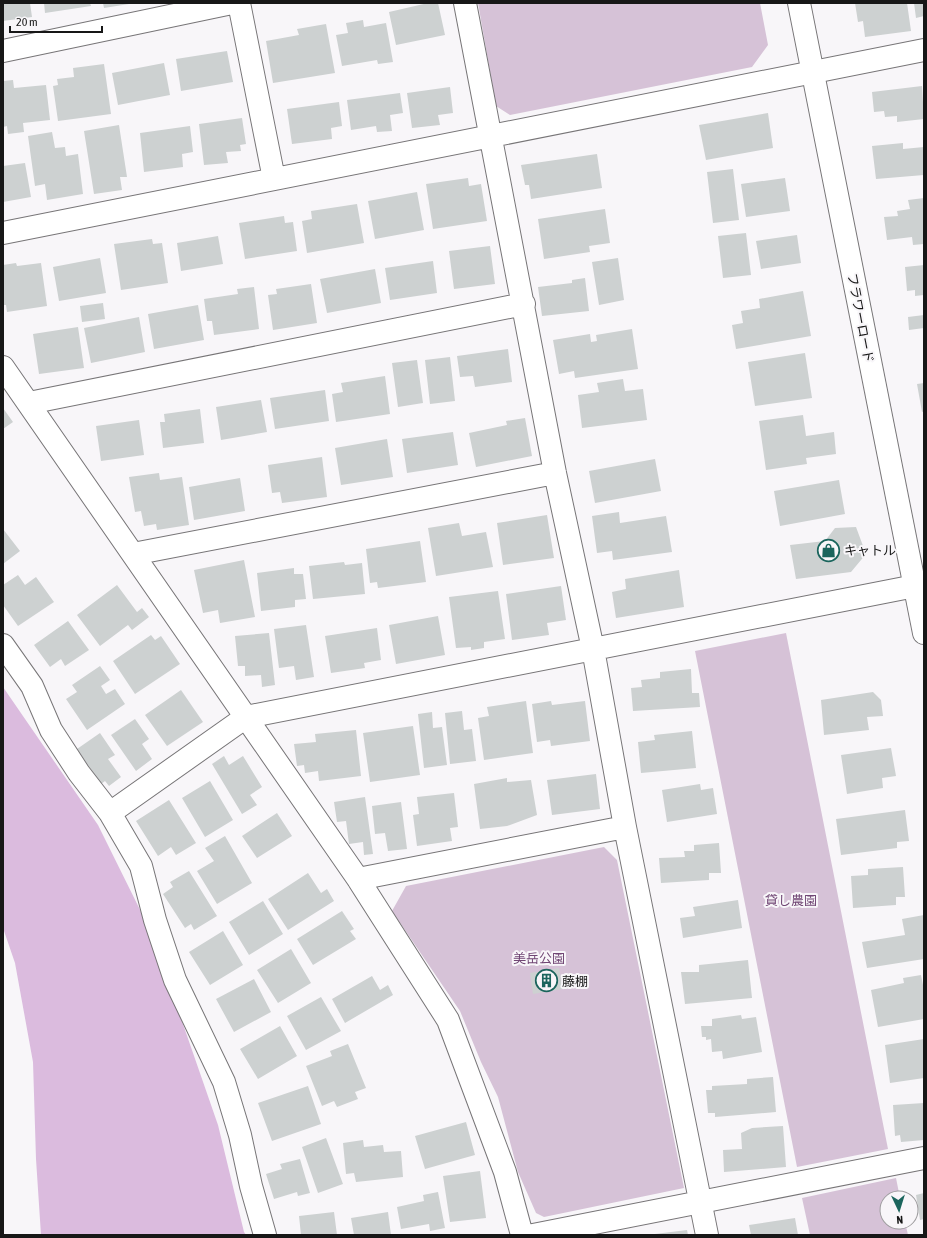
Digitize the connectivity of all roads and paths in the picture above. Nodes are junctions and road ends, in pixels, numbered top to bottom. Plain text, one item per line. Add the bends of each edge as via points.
1 (232, 3) edge
2 (239, 3) edge
3 (465, 3) edge
4 (799, 3) edge
5 (924, 50) edge
6 (3, 51) edge
7 (813, 72) junction
8 (491, 136) junction
9 (274, 178) junction
10 (3, 233) edge
11 (524, 304) junction
12 (3, 367) edge
13 (29, 403) junction
14 (555, 473) junction
15 (133, 554) junction
16 (919, 585) edge
17 (924, 633) edge
18 (3, 645) edge
19 (594, 649) junction
20 (246, 717) junction
21 (110, 813) junction
22 (625, 827) junction
23 (358, 879) junction
24 (924, 1158) edge
25 (700, 1202) junction
26 (265, 1235) edge
27 (522, 1235) edge
28 (533, 1235) edge
29 (707, 1235) edge

1 - 6 street
2 - 9 street
3 - 8 street
4 - 7 street, フラワーロード
5 - 7 street
7 - 8 street
7 - 16 street, フラワーロード
8 - 9 street
8 - 11 street
9 - 10 street
11 - 13 street
11 - 14 street
12 - 13 street
13 - 15 street
14 - 15 street
14 - 19 street
15 - 20 street
16 - 17 street, フラワーロード
16 - 19 street
18 - 21 street via 32,686 51,730 79,773
19 - 20 street
19 - 22 street
20 - 21 street
20 - 23 street
21 - 26 street via 141,866 155,920 175,980 224,1082
22 - 23 street
22 - 25 street
23 - 27 street via 448,1020 505,1172
24 - 25 street
25 - 28 street
25 - 29 street

